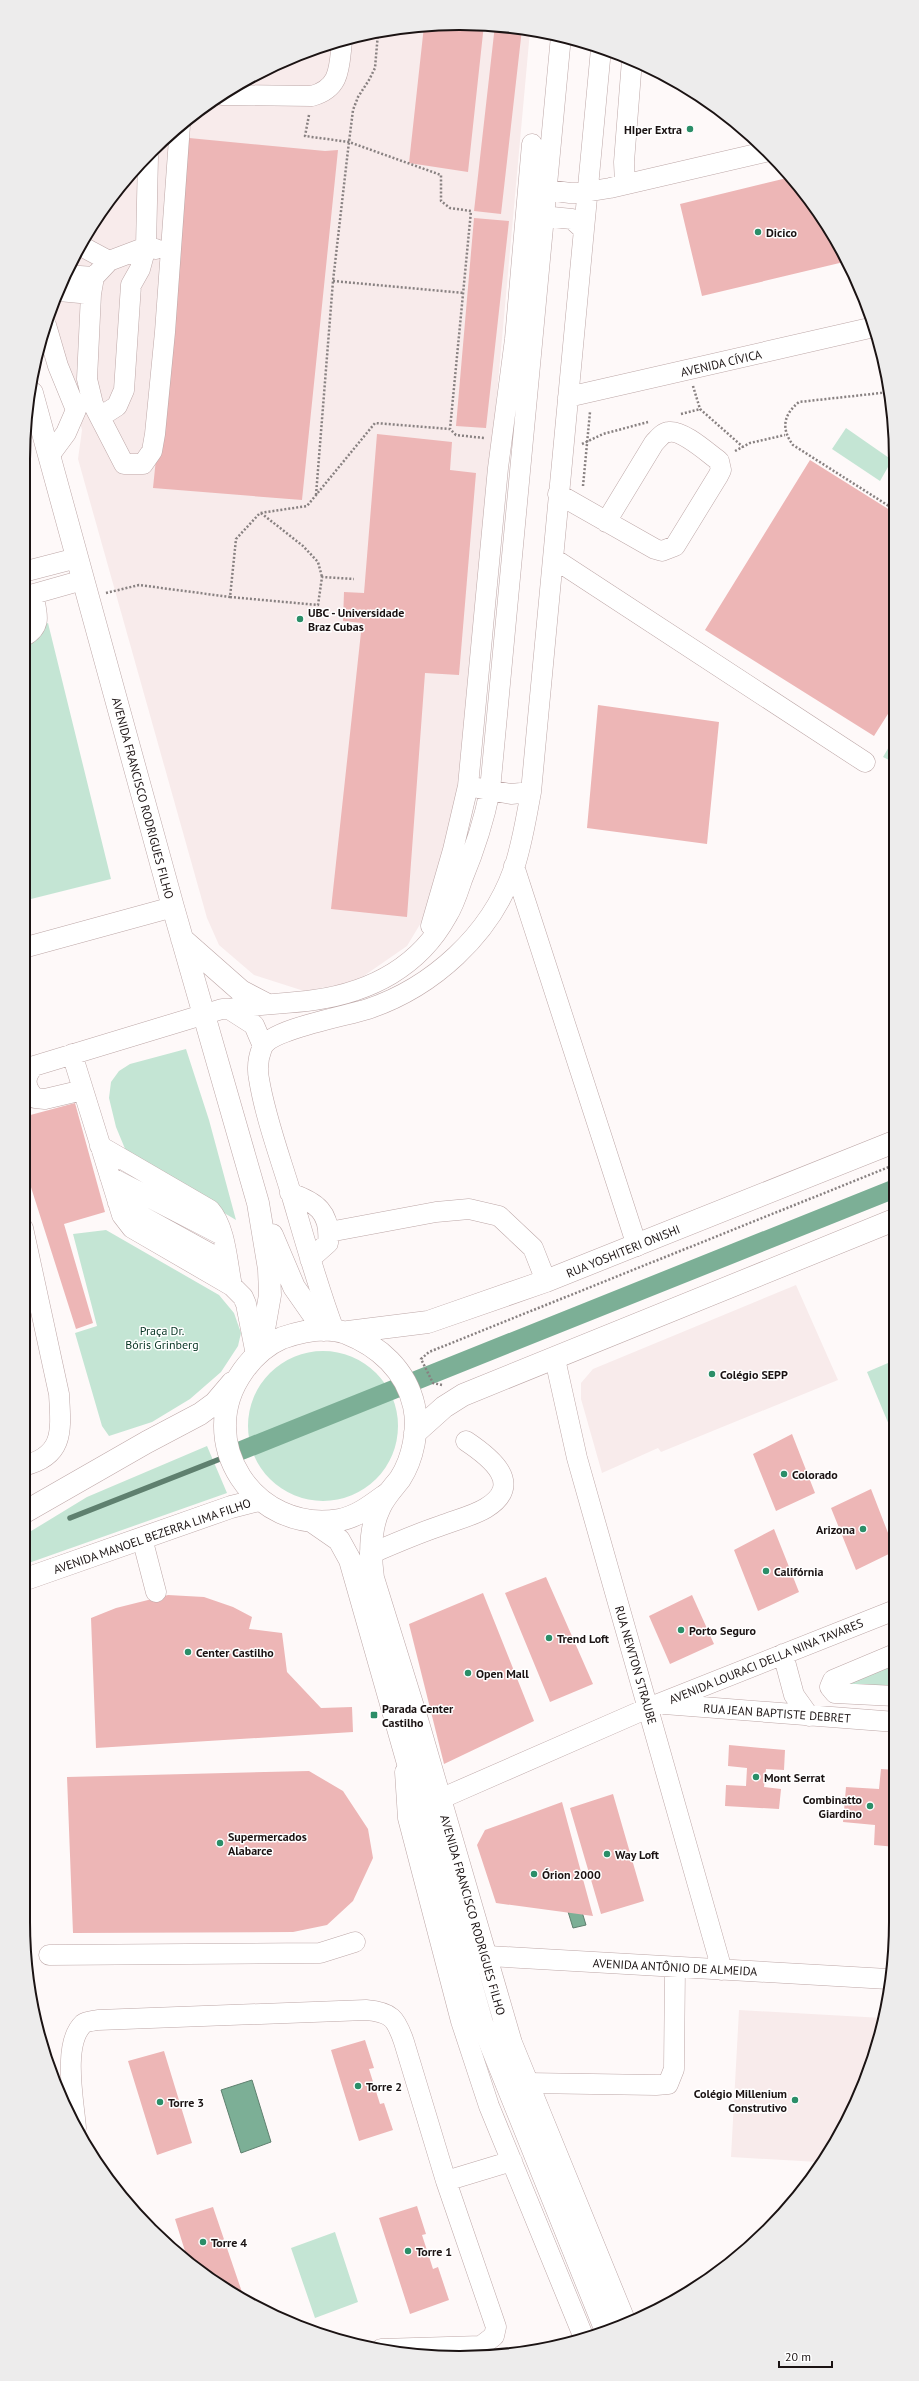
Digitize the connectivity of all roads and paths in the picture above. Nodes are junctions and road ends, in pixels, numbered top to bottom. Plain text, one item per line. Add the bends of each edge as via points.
1 (378, 38) edge
2 (560, 42) edge
3 (341, 47) edge
4 (601, 54) edge
5 (632, 66) edge
6 (233, 95) edge
7 (312, 96) junction
8 (179, 134) edge
9 (349, 142) junction
10 (532, 144) dead end
11 (760, 153) edge
12 (148, 165) edge
13 (625, 184) junction
14 (538, 188) junction
15 (587, 190) junction
16 (526, 215) junction
17 (545, 217) junction
18 (584, 230) junction
19 (146, 247) junction
20 (86, 249) edge
21 (170, 251) junction
22 (109, 261) junction
23 (70, 278) edge
24 (333, 281) junction
25 (93, 286) junction
26 (65, 290) edge
27 (464, 293) junction
28 (868, 328) edge
29 (49, 335) edge
30 (689, 371) junction
31 (591, 393) junction
32 (883, 393) edge
33 (568, 397) junction
34 (34, 401) edge
35 (700, 409) junction
36 (678, 415) dead end
37 (100, 417) junction
38 (655, 420) dead end
39 (450, 429) junction
40 (456, 435) dead end
41 (785, 435) junction
42 (588, 441) junction
43 (743, 447) junction
44 (563, 452) junction
45 (49, 456) junction
46 (719, 461) junction
47 (558, 494) junction
48 (316, 495) junction
49 (889, 506) edge
50 (580, 507) junction
51 (260, 513) junction
52 (606, 522) junction
53 (77, 558) junction
54 (553, 558) junction
55 (30, 570) edge
56 (322, 577) junction
57 (354, 580) dead end
58 (86, 589) junction
59 (30, 596) edge
60 (230, 597) junction
61 (30, 602) edge
62 (30, 633) edge
63 (865, 762) dead end
64 (467, 792) junction
65 (489, 796) junction
66 (529, 802) junction
67 (514, 866) junction
68 (173, 907) junction
69 (182, 939) junction
70 (30, 946) edge
71 (424, 950) junction
72 (264, 1003) junction
73 (229, 1009) junction
74 (203, 1014) junction
75 (263, 1046) junction
76 (72, 1054) junction
77 (30, 1071) edge
78 (82, 1090) junction
79 (30, 1093) edge
80 (889, 1144) edge
81 (100, 1146) junction
82 (889, 1167) edge
83 (110, 1178) junction
84 (290, 1193) junction
85 (258, 1203) junction
86 (120, 1209) junction
87 (889, 1222) edge
88 (329, 1232) junction
89 (222, 1235) junction
90 (637, 1246) junction
91 (310, 1259) junction
92 (30, 1260) edge
93 (227, 1263) junction
94 (546, 1281) junction
95 (232, 1286) junction
96 (334, 1331) junction
97 (255, 1357) junction
98 (556, 1359) junction
99 (444, 1385) dead end
100 (415, 1433) junction
101 (466, 1441) dead end
102 (30, 1464) edge
103 (387, 1494) junction
104 (259, 1500) junction
105 (30, 1509) edge
106 (313, 1522) junction
107 (142, 1538) junction
108 (370, 1554) junction
109 (30, 1578) edge
110 (156, 1592) dead end
111 (889, 1612) edge
112 (784, 1654) junction
113 (889, 1657) edge
114 (889, 1696) edge
115 (654, 1706) junction
116 (809, 1716) junction
117 (889, 1722) edge
118 (404, 1751) junction
119 (440, 1799) junction
120 (355, 1942) dead end
121 (462, 1954) junction
122 (49, 1955) dead end
123 (485, 1956) junction
124 (676, 1967) junction
125 (722, 1970) junction
126 (885, 1979) edge
127 (527, 2082) junction
128 (75, 2112) edge
129 (512, 2161) junction
130 (446, 2181) junction
131 (623, 2318) edge
132 (604, 2326) edge
133 (582, 2333) edge
134 (415, 2348) edge

1 - 9 path via 375,68 353,110
2 - 14 street
3 - 7 street via 334,82 326,92
4 - 15 street
5 - 13 street via 624,162
6 - 7 street
7 - 9 path via 305,136
8 - 21 street
9 - 24 path
9 - 27 path via 441,175 441,201 450,208 472,211
10 - 14 street
11 - 13 street
12 - 19 street
13 - 15 street
14 - 15 street via 570,193
14 - 16 street
14 - 17 street
15 - 18 street
16 - 17 street
16 - 64 street via 515,339 498,468
17 - 18 street via 572,219
17 - 65 street
18 - 33 street
19 - 21 street
19 - 22 street
19 - 37 street via 142,264 131,285 124,390 117,406
20 - 22 street
21 - 37 street via 165,332 152,451 143,464 124,464
22 - 25 street
23 - 25 street
24 - 27 path
24 - 48 path
25 - 26 street
25 - 37 street via 87,379 93,404
27 - 39 path
28 - 30 street, AVENIDA CÍVICA
29 - 45 street via 76,410 66,433
30 - 31 street, AVENIDA CÍVICA
30 - 35 path
31 - 33 street, AVENIDA CÍVICA
31 - 42 path
32 - 41 path via 799,402 785,422
33 - 44 street
34 - 45 main road, AVENIDA FRANCISCO RODRIGUES FILHO
35 - 36 path
35 - 43 path
38 - 42 path via 603,434
39 - 40 path
39 - 48 path via 375,423
41 - 43 path
41 - 49 path via 794,445
42 - 44 path
42 - 50 path
43 - 46 path
44 - 47 street
45 - 53 main road, AVENIDA FRANCISCO RODRIGUES FILHO
46 - 52 street via 678,433 663,434 654,443
46 - 52 street via 721,470 718,476 675,546 668,550 655,549
47 - 50 street
47 - 54 street
48 - 51 path via 307,506
50 - 52 street
51 - 56 path via 303,546 318,562
51 - 60 path via 236,539
53 - 55 street
53 - 58 main road, AVENIDA FRANCISCO RODRIGUES FILHO
54 - 63 street
54 - 66 street
56 - 57 path
56 - 60 path via 318,605
58 - 59 street
58 - 60 path via 139,585
58 - 68 main road, AVENIDA FRANCISCO RODRIGUES FILHO
61 - 62 street via 37,622 35,629
64 - 65 street
64 - 71 street
65 - 66 street via 511,794
65 - 71 street via 468,865 448,915
66 - 67 street
67 - 75 street via 498,901 475,936 445,967 402,993 369,1008 289,1031 272,1038
67 - 90 street
68 - 69 main road, AVENIDA FRANCISCO RODRIGUES FILHO
68 - 70 street
69 - 72 main road via 241,991
69 - 74 main road, AVENIDA FRANCISCO RODRIGUES FILHO
71 - 72 street via 395,973 363,987 313,1000
72 - 73 street
73 - 74 street
73 - 75 street via 254,1025
74 - 76 street
74 - 85 main road, AVENIDA FRANCISCO RODRIGUES FILHO
75 - 84 street via 259,1056 259,1080
76 - 77 street via 34,1066
76 - 78 street
78 - 79 street via 45,1099 35,1098
78 - 81 street
80 - 90 main road, RUA YOSHITERI ONISHI
81 - 83 street
81 - 89 street via 210,1210
82 - 99 path via 429,1352 422,1359 433,1383
83 - 86 street
83 - 89 street
84 - 88 street via 317,1204
84 - 91 street
85 - 96 main road, AVENIDA FRANCISCO RODRIGUES FILHO via 294,1286
85 - 97 main road, AVENIDA FRANCISCO RODRIGUES FILHO via 269,1269 270,1295
86 - 93 street
86 - 95 street via 132,1228
87 - 98 main road
88 - 91 street via 328,1243
88 - 94 street via 455,1210 468,1209 499,1216 533,1248
89 - 93 street
90 - 94 main road, RUA YOSHITERI ONISHI
91 - 96 street
92 - 102 street via 59,1394 61,1422 58,1440 48,1456
93 - 95 street
94 - 96 main road, RUA YOSHITERI ONISHI via 428,1322
95 - 97 street via 246,1304
96 - 97 main road, AVENIDA FRANCISCO RODRIGUES FILHO via 298,1332 273,1342
96 - 100 main road, AVENIDA FRANCISCO RODRIGUES FILHO via 369,1343 390,1360 406,1384 414,1406
97 - 104 main road, AVENIDA FRANCISCO RODRIGUES FILHO via 234,1384 225,1415 226,1447 238,1476
97 - 105 main road via 215,1404
98 - 100 main road via 463,1395 444,1407
98 - 115 street, RUA NEWTON STRAUBE via 577,1458
100 - 103 main road, AVENIDA FRANCISCO RODRIGUES FILHO via 410,1459 400,1478
101 - 108 street via 491,1459 503,1476 502,1491 498,1500 485,1509
103 - 106 main road, AVENIDA FRANCISCO RODRIGUES FILHO via 365,1510 340,1520
103 - 108 main road, AVENIDA FRANCISCO RODRIGUES FILHO via 379,1508
104 - 106 main road, AVENIDA FRANCISCO RODRIGUES FILHO via 287,1516
104 - 107 main road, AVENIDA MANOEL BEZERRA LIMA FILHO
106 - 118 main road, AVENIDA FRANCISCO RODRIGUES FILHO via 338,1540 350,1560
107 - 109 main road, AVENIDA MANOEL BEZERRA LIMA FILHO
107 - 110 street
108 - 119 main road, AVENIDA FRANCISCO RODRIGUES FILHO via 373,1578
111 - 112 street, AVENIDA LOURACI DELLA NINA TAVARES
112 - 115 street, AVENIDA LOURACI DELLA NINA TAVARES
112 - 116 street via 794,1695
113 - 114 street via 833,1680 830,1687 835,1693
115 - 116 street, RUA JEAN BAPTISTE DEBRET
115 - 119 street, AVENIDA LOURACI DELLA NINA TAVARES
115 - 125 street, RUA NEWTON STRAUBE
116 - 117 street, RUA JEAN BAPTISTE DEBRET
118 - 121 main road, AVENIDA FRANCISCO RODRIGUES FILHO
118 - 129 street via 408,1818 435,1925 461,2021 489,2106
119 - 123 main road, AVENIDA FRANCISCO RODRIGUES FILHO
120 - 122 street via 320,1953
121 - 123 street, AVENIDA ANTÔNIO DE ALMEIDA
121 - 132 main road, AVENIDA FRANCISCO RODRIGUES FILHO via 496,2061
123 - 124 street, AVENIDA ANTÔNIO DE ALMEIDA
123 - 127 main road, AVENIDA FRANCISCO RODRIGUES FILHO via 511,2043
124 - 125 street, AVENIDA ANTÔNIO DE ALMEIDA
124 - 127 street via 674,2068 668,2084
125 - 126 street, AVENIDA ANTÔNIO DE ALMEIDA
127 - 131 main road, AVENIDA FRANCISCO RODRIGUES FILHO
128 - 130 street via 71,2070 72,2044 76,2032 84,2023 98,2020 343,2010 382,2011 398,2024
129 - 130 street
129 - 133 street
130 - 134 street via 496,2327 494,2336 481,2346

